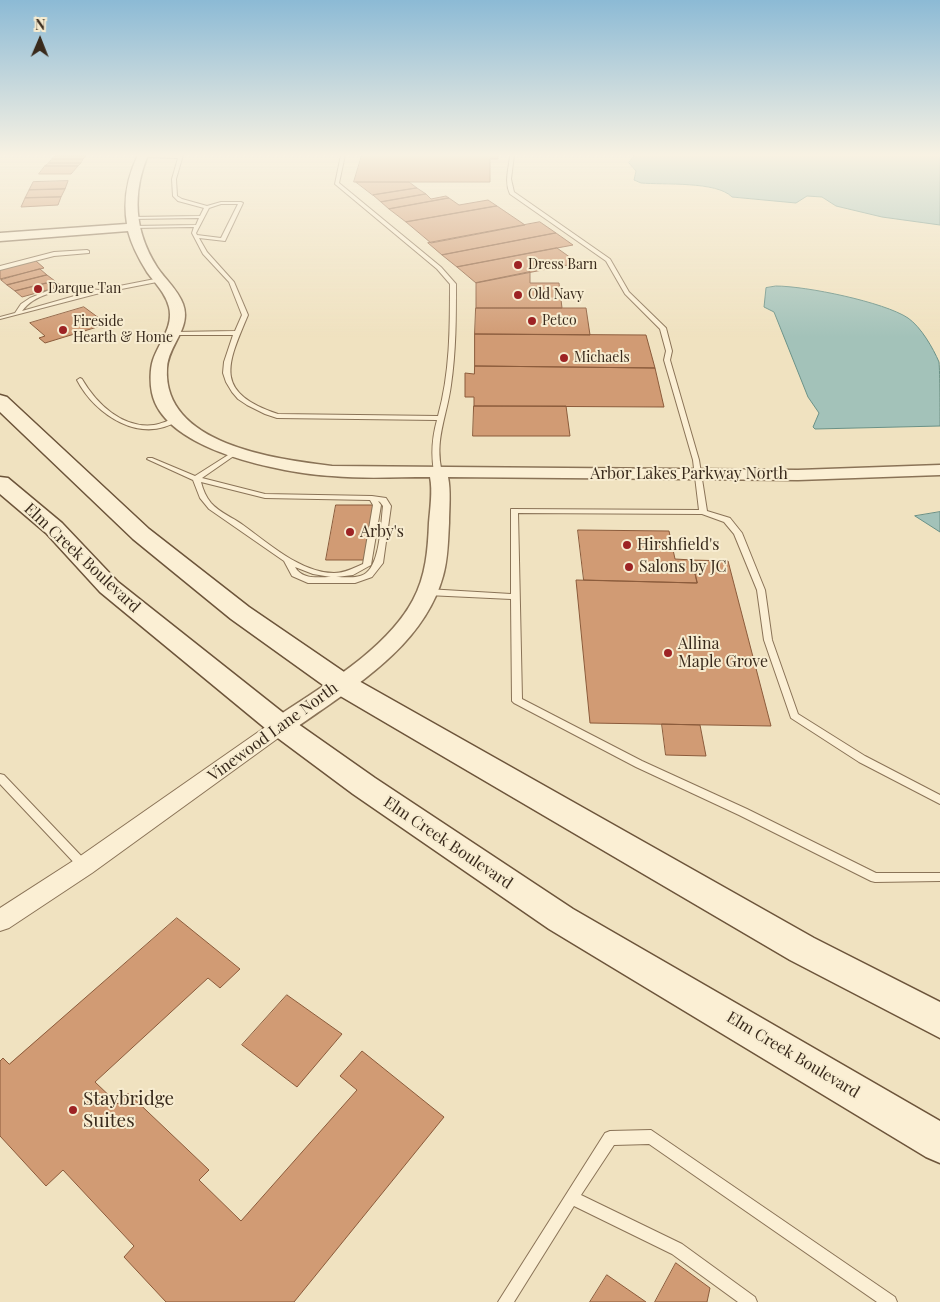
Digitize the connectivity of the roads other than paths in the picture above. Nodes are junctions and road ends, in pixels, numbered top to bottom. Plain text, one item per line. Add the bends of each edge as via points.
1 (132, 216) edge
2 (235, 216) edge
3 (376, 216) edge
4 (545, 216) edge
5 (202, 217) joint
6 (132, 222) junction
7 (197, 226) junction
8 (0, 228) edge
9 (197, 236) junction
10 (0, 238) edge
11 (87, 252) dead end
12 (0, 268) edge
13 (160, 280) junction
14 (103, 290) junction
15 (16, 314) junction
16 (2, 318) dead end
17 (237, 333) junction
18 (174, 334) junction
19 (80, 380) dead end
20 (0, 401) edge
21 (439, 418) junction
22 (176, 420) junction
23 (236, 452) junction
24 (150, 459) dead end
25 (940, 470) edge
26 (438, 472) junction
27 (697, 474) junction
28 (196, 479) junction
29 (0, 483) edge
30 (703, 512) junction
31 (427, 592) junction
32 (514, 597) junction
33 (340, 683) junction
34 (281, 726) junction
35 (0, 778) edge
36 (940, 800) edge
37 (84, 866) junction
38 (940, 877) edge
39 (0, 922) edge
40 (940, 1021) edge
41 (940, 1142) edge
42 (572, 1198) junction
43 (505, 1302) edge
44 (750, 1302) edge
45 (890, 1302) edge

1 - 6 street
2 - 9 lane via 223,240
3 - 21 lane via 439,268 453,284 448,381
4 - 27 lane via 608,260 628,293 663,328 669,351 667,360
5 - 6 lane
5 - 7 lane
6 - 7 lane
6 - 8 street
6 - 10 street
6 - 13 street via 141,250
7 - 9 lane via 194,233
9 - 17 lane via 198,244 231,282 240,299 245,315
11 - 12 lane via 54,254
13 - 14 lane
13 - 18 street via 176,305 178,322
14 - 15 lane
14 - 15 lane via 64,289 28,299
15 - 16 lane
17 - 18 lane
17 - 21 lane via 227,362 230,384 244,401 266,413 277,416
18 - 22 street via 159,364 157,382 162,399
19 - 22 lane via 88,395 121,423 151,428
20 - 33 main road via 141,534 240,613
21 - 26 lane via 434,454
22 - 23 street, Arbor Lakes Parkway North via 197,435
23 - 26 street, Arbor Lakes Parkway North via 272,463 311,469
23 - 28 lane
24 - 28 lane
25 - 27 street, Arbor Lakes Parkway North via 798,475
26 - 27 street, Arbor Lakes Parkway North
26 - 31 street, Vinewood Lane North via 438,552
27 - 30 lane
28 - 28 lane via 265,496 372,498 377,506 367,565 346,573 324,574 288,561 205,502
29 - 34 main road, Elm Creek Boulevard via 54,528 109,587
30 - 32 lane via 514,511
30 - 36 lane via 728,520 738,533 761,590 768,640 794,716 862,759
31 - 32 lane
31 - 33 street, Vinewood Lane North via 401,634
32 - 38 lane via 517,702 875,878
33 - 34 street, Vinewood Lane North
33 - 40 main road via 802,949
34 - 37 street, Vinewood Lane North
34 - 41 main road, Elm Creek Boulevard via 372,792 561,919
35 - 37 lane
37 - 39 street, Vinewood Lane North
42 - 43 lane
42 - 44 lane via 677,1249
42 - 45 lane via 610,1138 651,1137

